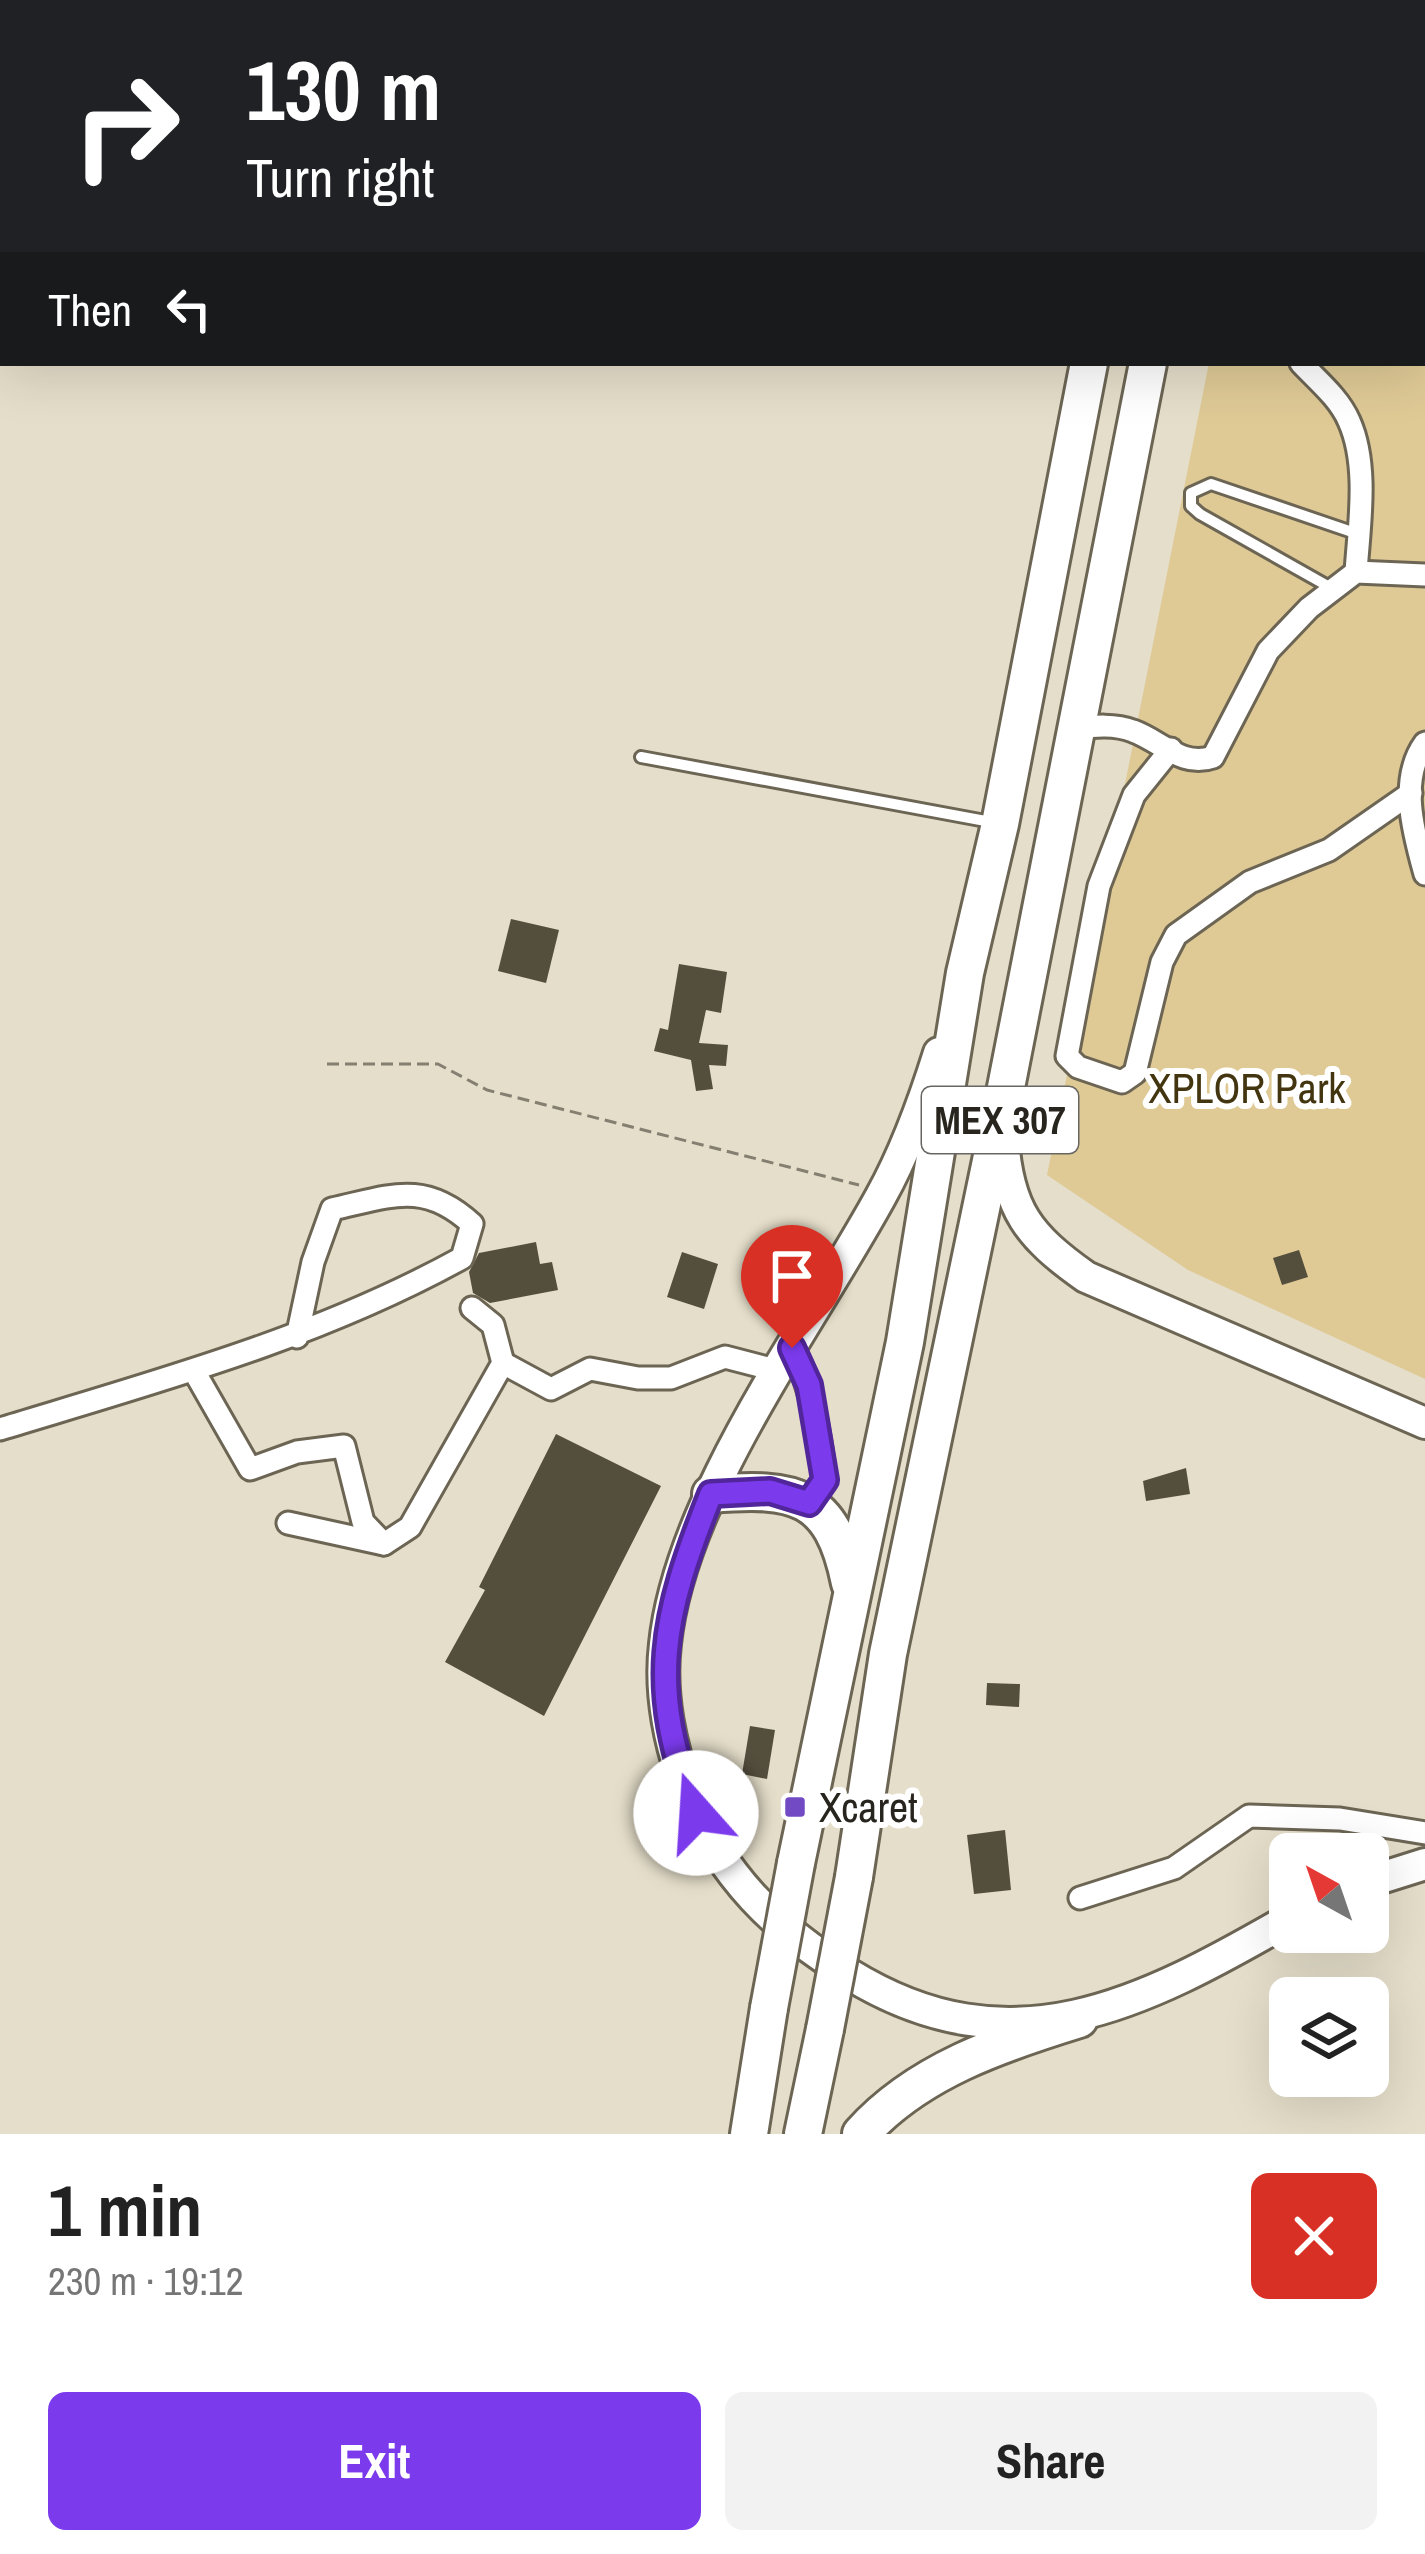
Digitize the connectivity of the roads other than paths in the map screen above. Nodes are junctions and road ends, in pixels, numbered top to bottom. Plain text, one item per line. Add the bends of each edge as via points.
1 (1088, 366) edge
2 (1147, 366) edge
3 (1304, 366) edge
4 (1358, 534) junction
5 (1357, 572) junction
6 (1425, 575) edge
7 (1334, 590) junction
8 (1076, 728) junction
9 (1425, 743) edge
10 (1172, 749) junction
11 (640, 758) dead end
12 (1411, 793) junction
13 (1000, 824) junction
14 (1425, 874) edge
15 (965, 973) junction
16 (1001, 1113) junction
17 (472, 1308) dead end
18 (297, 1337) junction
19 (786, 1359) junction
20 (503, 1363) junction
21 (194, 1371) junction
22 (1425, 1424) edge
23 (0, 1429) edge
24 (711, 1494) junction
25 (809, 1503) junction
26 (288, 1523) dead end
27 (384, 1544) junction
28 (853, 1597) junction
29 (1425, 1833) edge
30 (1425, 1864) edge
31 (1389, 1875) edge
32 (1080, 1898) dead end
33 (1269, 1931) edge
34 (1079, 2019) junction
35 (748, 2134) edge
36 (803, 2134) edge
37 (861, 2134) edge

1 - 13 highway, MEX 307
2 - 8 highway, MEX 307
3 - 4 street via 1351,425
4 - 5 street
4 - 7 lane via 1211,484 1191,493 1199,514
5 - 6 street
5 - 7 street
7 - 10 street via 1268,651 1219,751 1200,761
8 - 10 street via 1130,729
8 - 16 highway, MEX 307
9 - 12 street
10 - 12 street via 1134,795 1099,886 1067,1057 1122,1082 1135,1073 1176,935 1250,882 1329,850
11 - 13 lane
12 - 14 street
13 - 15 highway, MEX 307
15 - 19 main road via 884,1192
15 - 28 highway, MEX 307 via 905,1342
16 - 22 main road via 1011,1196 1045,1248 1086,1276
16 - 36 highway, MEX 307, bridge via 888,1654
17 - 20 street via 493,1325
18 - 18 street via 462,1258 472,1223 445,1199 404,1192 332,1209
18 - 21 street
19 - 20 street via 725,1358 670,1378 590,1369 551,1389
19 - 24 main road
19 - 25 street via 809,1385 821,1440 825,1480
20 - 27 street via 410,1527
21 - 23 street
21 - 27 street via 250,1469 344,1446 363,1522
24 - 25 highway via 770,1491
24 - 34 main road via 677,1578 663,1684 696,1813 747,1895 805,1948 899,2002 949,2016
25 - 28 highway via 834,1527
26 - 27 street
28 - 35 highway, MEX 307, bridge
29 - 32 street via 1250,1816 1174,1868
30 - 31 main road
33 - 34 main road via 1160,1991
34 - 37 highway via 958,2062 904,2094

